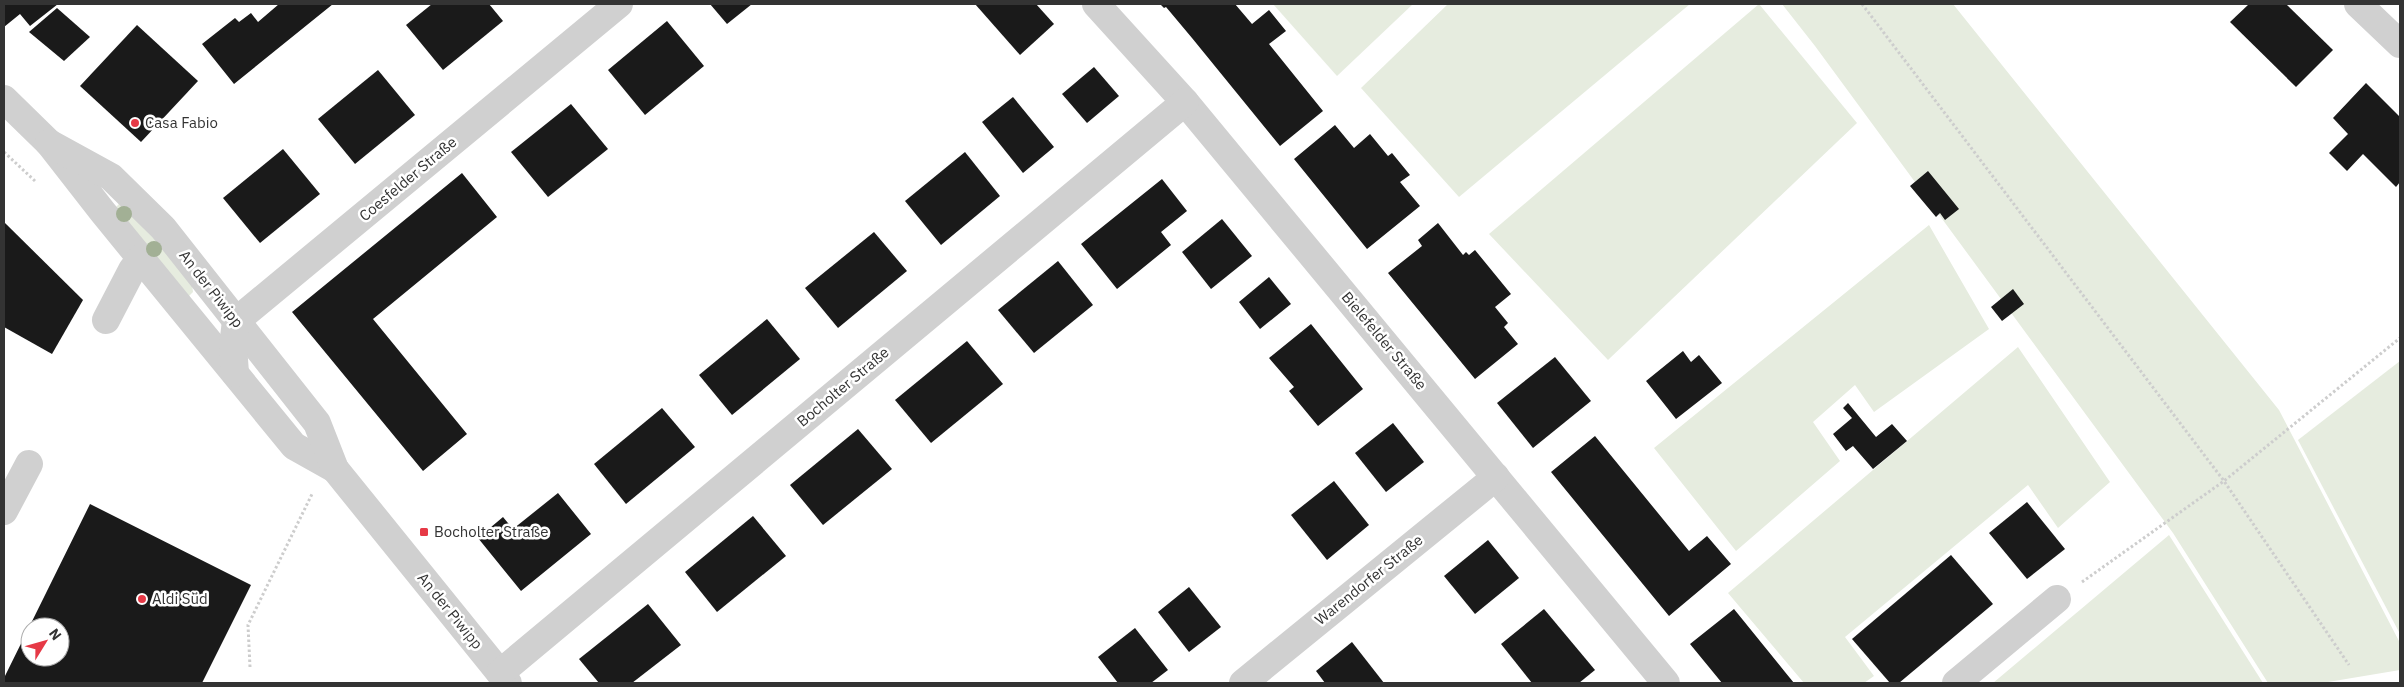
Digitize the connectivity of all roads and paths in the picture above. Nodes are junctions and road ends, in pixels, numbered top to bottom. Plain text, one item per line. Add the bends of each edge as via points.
1 (619, 4) edge
2 (1096, 4) edge
3 (1862, 4) edge
4 (2358, 4) edge
5 (2400, 44) edge
6 (4, 99) edge
7 (1185, 102) junction
8 (49, 143) junction
9 (140, 258) junction
10 (106, 320) dead end
11 (236, 321) junction
12 (2400, 338) edge
13 (235, 373) junction
14 (29, 464) dead end
15 (335, 469) junction
16 (1496, 477) junction
17 (2224, 481) junction
18 (312, 493) dead end
19 (4, 511) edge
20 (2057, 599) joint
21 (2350, 665) dead end
22 (250, 667) dead end
23 (504, 678) edge
24 (1243, 683) edge
25 (1666, 683) edge
26 (1956, 683) edge

1 - 11 street, Coesfelder Straße
2 - 7 street, Bielefelder Straße
3 - 17 path
4 - 5 street
6 - 8 street, An der Piwipp
7 - 16 street, Bielefelder Straße
7 - 23 street, Bocholter Straße
8 - 9 street, An der Piwipp
8 - 11 street, An der Piwipp via 111,177 163,228
9 - 10 street
9 - 13 street, An der Piwipp
11 - 13 street via 233,346
11 - 15 street, An der Piwipp via 317,423
12 - 17 path
13 - 15 street, An der Piwipp via 294,446
14 - 19 street
15 - 23 street, An der Piwipp
16 - 24 street, Warendorfer Straße
16 - 25 street, Bielefelder Straße
17 - 20 path
17 - 21 path
18 - 22 path via 248,626
20 - 26 street

